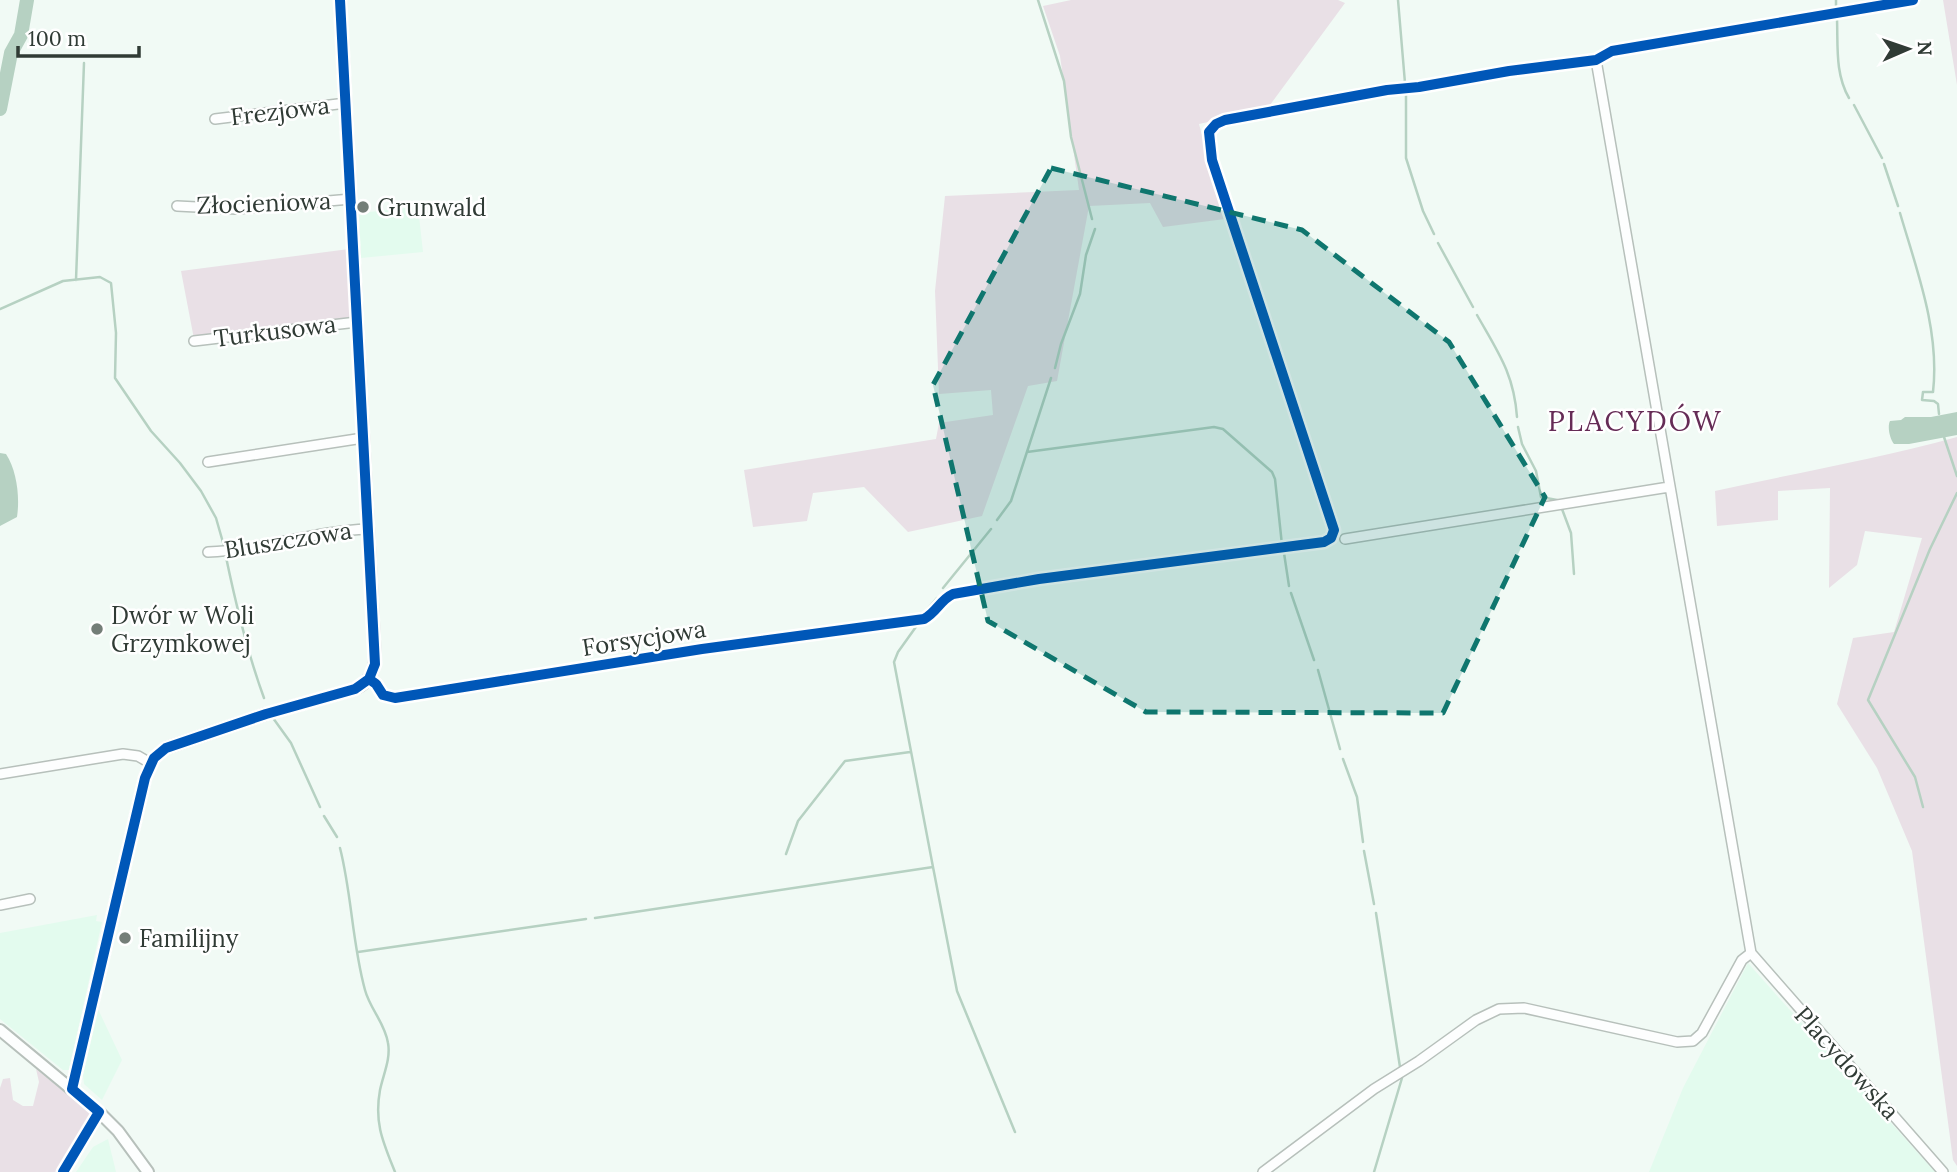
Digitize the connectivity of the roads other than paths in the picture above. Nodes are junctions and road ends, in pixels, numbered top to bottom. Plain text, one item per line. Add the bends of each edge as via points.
1 (340, 0) edge
2 (1913, 0) edge
3 (1596, 60) junction
4 (346, 103) junction
5 (215, 118) dead end
6 (351, 199) junction
7 (177, 206) dead end
8 (357, 322) junction
9 (194, 341) dead end
10 (363, 438) junction
11 (208, 462) dead end
12 (1669, 486) junction
13 (368, 529) junction
14 (1345, 539) dead end
15 (208, 552) dead end
16 (369, 680) junction
17 (150, 763) junction
18 (0, 774) edge
19 (30, 899) dead end
20 (0, 905) edge
21 (1751, 953) junction
22 (0, 1030) edge
23 (72, 1088) junction
24 (99, 1112) junction
25 (63, 1172) edge
26 (148, 1172) edge
27 (1263, 1172) edge
28 (1943, 1172) edge

1 - 4 street
2 - 3 street via 1612,51
3 - 12 street
3 - 16 street, Forsycjowa via 1280,109 1225,120 1209,132 1226,206 1334,530 1324,542 1039,579 953,594 924,619 395,698 383,695
4 - 5 street, Frezjowa
4 - 6 street
6 - 7 street, Złocieniowa via 236,209
6 - 8 street
8 - 9 street, Turkusowa
8 - 10 street
10 - 11 street
10 - 13 street
12 - 14 street
12 - 21 street
13 - 15 street, Bluszczowa
13 - 16 street via 376,658
16 - 17 street via 352,690 166,748
17 - 18 street via 123,754
17 - 23 street
19 - 20 street
21 - 27 street via 1742,960 1702,1033 1693,1041 1677,1042 1524,1008 1499,1009 1374,1089
21 - 28 street, Placydowska
22 - 23 street
23 - 24 street
24 - 25 street
24 - 26 street

